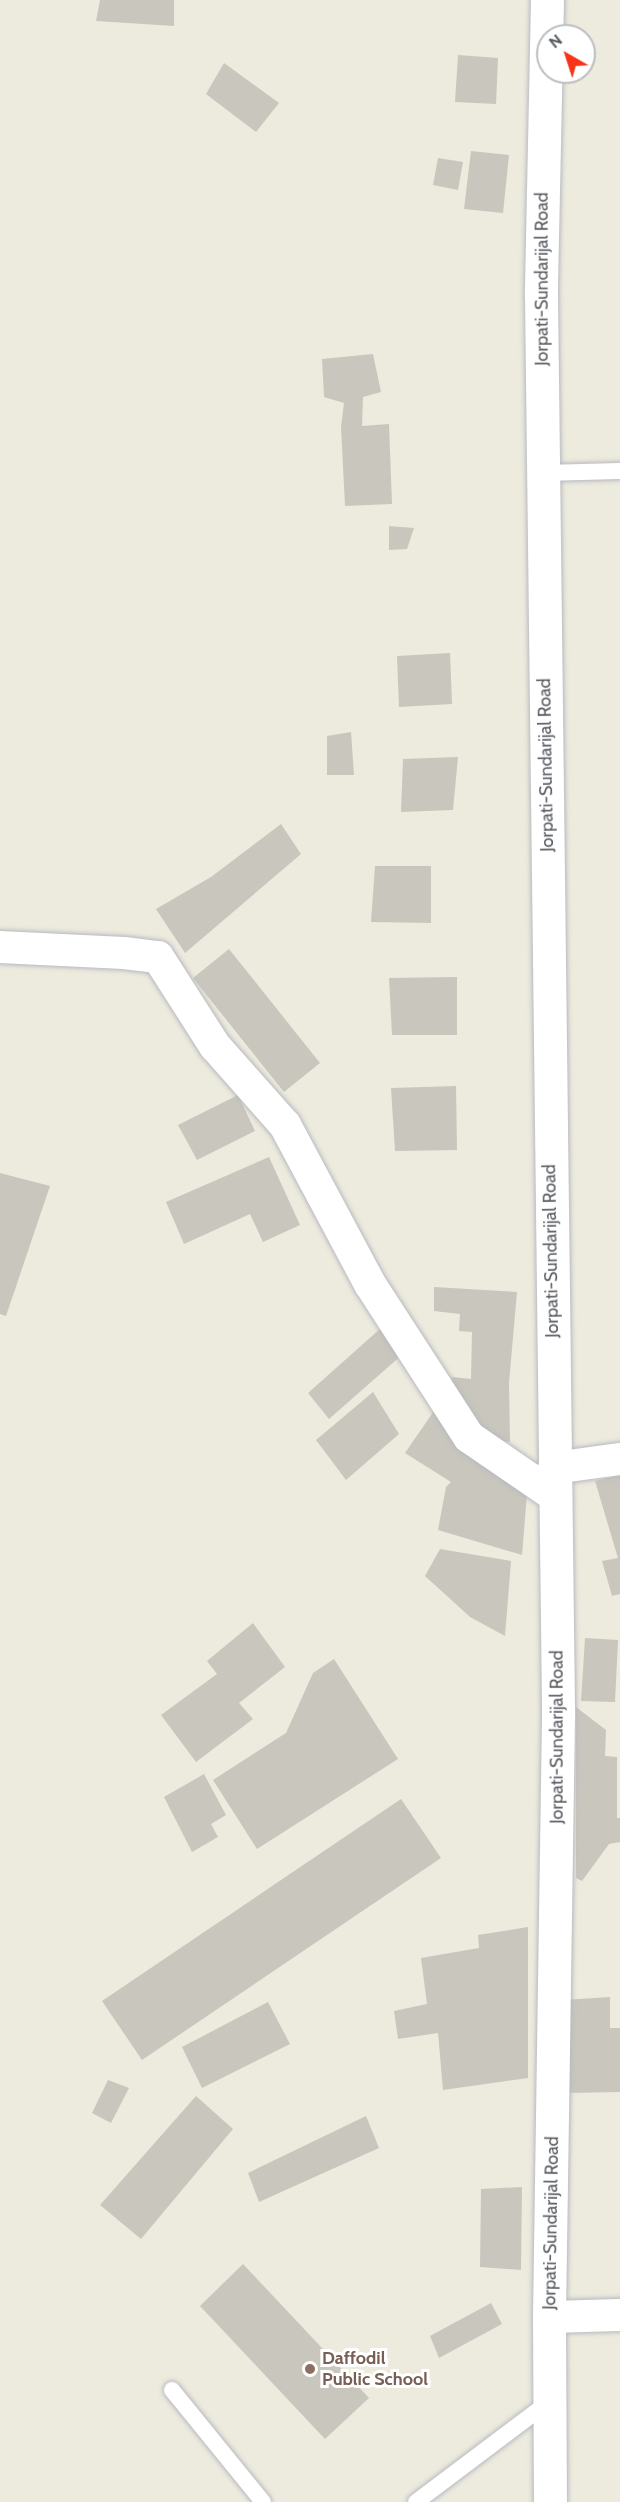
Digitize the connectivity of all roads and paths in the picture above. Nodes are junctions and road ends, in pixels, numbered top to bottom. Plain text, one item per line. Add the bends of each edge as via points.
1 (547, 0) edge
2 (620, 471) edge
3 (543, 473) junction
4 (0, 947) edge
5 (620, 1459) edge
6 (555, 1482) junction
7 (620, 2315) edge
8 (549, 2317) junction
9 (172, 2390) dead end
10 (550, 2401) junction
11 (263, 2502) edge
12 (416, 2502) edge
13 (550, 2502) edge

1 - 3 main road, Jorpati-Sundarijal Road via 541,295
2 - 3 lane
3 - 6 main road, Jorpati-Sundarijal Road
4 - 6 street via 158,957 215,1047 285,1125 370,1284 469,1437
5 - 6 street
6 - 8 main road, Jorpati-Sundarijal Road via 558,1716
7 - 8 street
8 - 10 main road, Jorpati-Sundarijal Road
9 - 11 lane
10 - 12 lane
10 - 13 main road, Jorpati-Sundarijal Road

